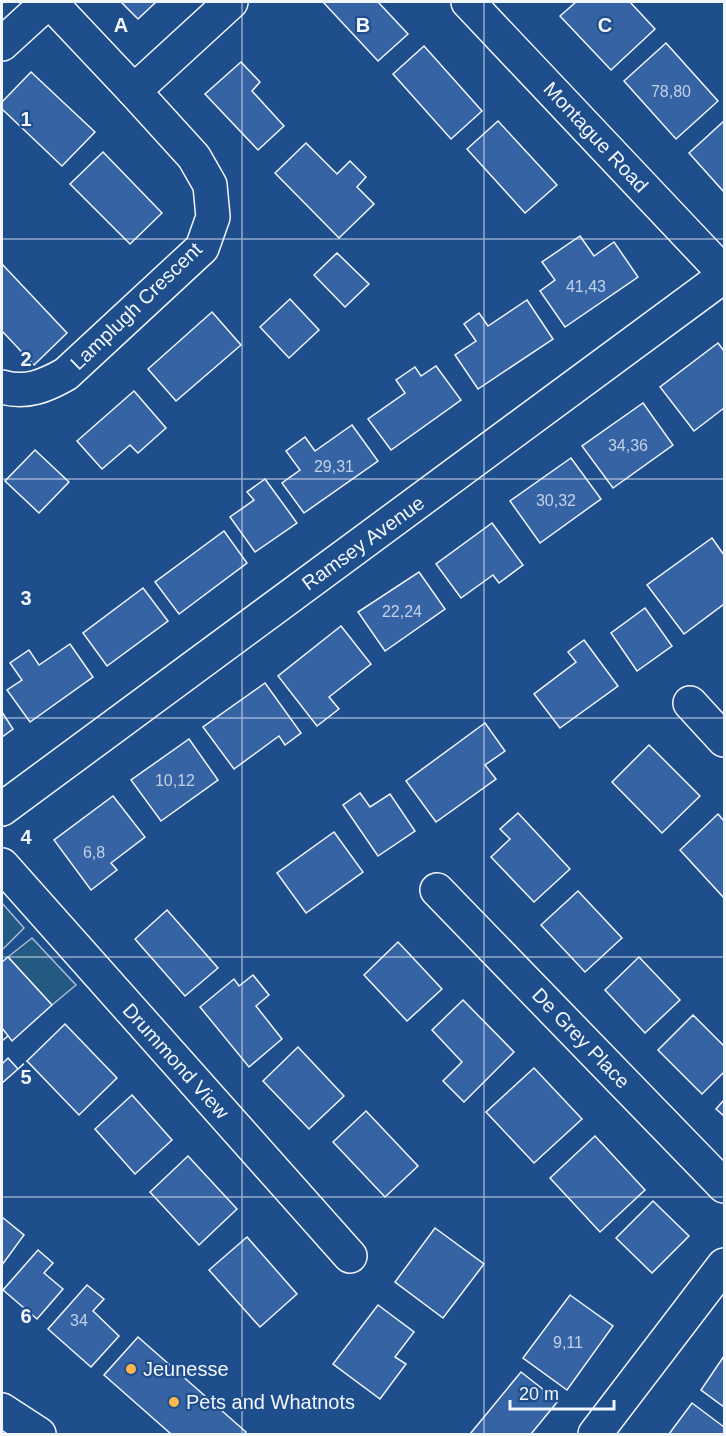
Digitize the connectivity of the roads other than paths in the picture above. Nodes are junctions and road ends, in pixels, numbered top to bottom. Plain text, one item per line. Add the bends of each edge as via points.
1 (49, 2) edge
2 (231, 2) edge
3 (468, 2) edge
4 (2, 44) edge
5 (134, 91) junction
6 (724, 275) edge
7 (2, 387) edge
8 (690, 703) dead end
9 (724, 740) edge
10 (2, 809) edge
11 (2, 865) edge
12 (437, 890) dead end
13 (724, 1186) edge
14 (350, 1256) dead end
15 (724, 1265) edge
16 (2, 1410) edge
17 (39, 1434) edge
18 (595, 1434) edge

1 - 4 street, Lamplugh Crescent
1 - 5 street, Lamplugh Crescent
2 - 5 street
3 - 6 street, Montague Road
5 - 7 street, Lamplugh Crescent via 194,157 210,185 213,217 202,248 66,374 43,388
6 - 10 street, Ramsey Avenue
8 - 9 street
11 - 14 street, Drummond View
12 - 13 street, De Grey Place
15 - 18 street
16 - 17 street

